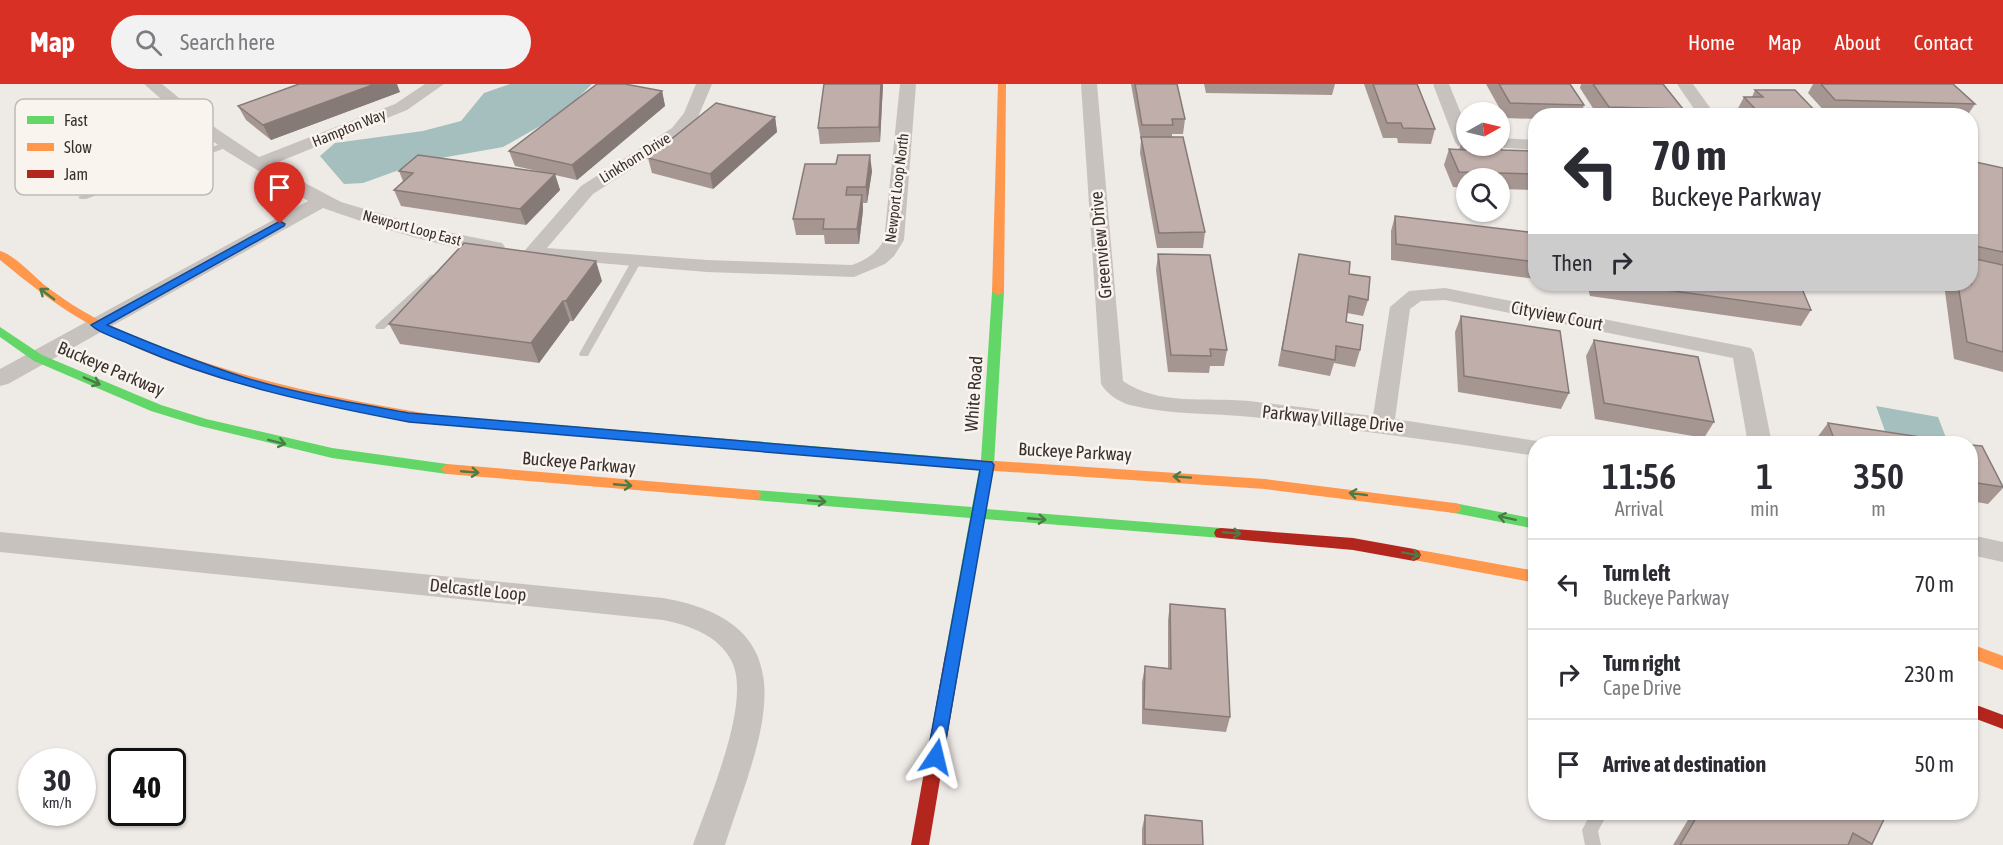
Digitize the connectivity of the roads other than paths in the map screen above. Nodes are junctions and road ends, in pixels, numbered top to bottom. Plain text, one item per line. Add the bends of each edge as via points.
1 (152, 84) edge
2 (436, 84) edge
3 (704, 84) edge
4 (908, 84) edge
5 (1002, 84) edge
6 (1089, 84) edge
7 (1441, 84) edge
8 (1685, 84) edge
9 (169, 99) edge
10 (1702, 108) edge
11 (1456, 122) edge
12 (213, 133) edge
13 (228, 144) junction
14 (1510, 144) edge
15 (1528, 145) edge
16 (213, 149) edge
17 (258, 164) junction
18 (88, 195) edge
19 (83, 197) dead end
20 (322, 201) junction
21 (533, 253) junction
22 (0, 254) edge
23 (636, 262) junction
24 (446, 266) edge
25 (854, 272) joint
26 (97, 325) junction
27 (380, 327) dead end
28 (0, 331) edge
29 (584, 354) dead end
30 (38, 358) junction
31 (0, 379) edge
32 (1130, 397) joint
33 (1383, 425) junction
34 (1759, 436) edge
35 (1528, 447) edge
36 (987, 465) junction
37 (979, 514) junction
38 (1528, 523) edge
39 (0, 542) edge
40 (1978, 547) edge
41 (2003, 552) edge
42 (1528, 576) edge
43 (1978, 654) edge
44 (2003, 663) edge
45 (1978, 713) edge
46 (2003, 722) edge
47 (1596, 820) edge
48 (709, 845) edge
49 (920, 845) edge
50 (1593, 845) edge

1 - 9 street, Newport Loop East
2 - 17 street, Hampton Way via 401,107
3 - 21 street, Linkhorn Drive via 685,124 587,190
4 - 25 street, Newport Loop North via 894,240 890,250 877,261
5 - 36 street, White Road via 998,308
6 - 32 street, Greenview Drive via 1112,384
7 - 11 street
8 - 10 street
12 - 13 street, Newport Loop East
13 - 16 lane
13 - 17 street, Newport Loop East
14 - 15 street
17 - 20 street, Newport Loop East
18 - 19 lane
20 - 21 street, Newport Loop East via 467,248
20 - 26 street
21 - 23 street, Newport Loop East
26 -> 22 street, Buckeye Parkway via 57,302
23 - 25 street, Newport Loop East
23 - 29 lane
24 - 27 lane
26 - 30 street
26 - 36 street, Buckeye Parkway via 242,381 325,402 409,417
28 - 30 street, Buckeye Parkway
30 - 31 street
30 -> 37 street, Buckeye Parkway via 156,408 332,453 461,471
32 - 33 street, Parkway Village Drive via 1167,405 1246,409
33 - 34 street, Cityview Court via 1400,307 1416,295 1445,294 1743,353
33 - 35 street, Parkway Village Drive
36 - 37 street, White Road
38 -> 36 street, Buckeye Parkway via 1303,486
37 -> 42 street, Buckeye Parkway via 1353,544
37 - 49 street, White Road
39 - 48 street, Delcastle Loop via 663,609 707,621 724,632 739,650 750,671 752,694 749,720
40 - 41 street
43 - 44 street
45 - 46 street
47 - 50 lane via 1590,830

